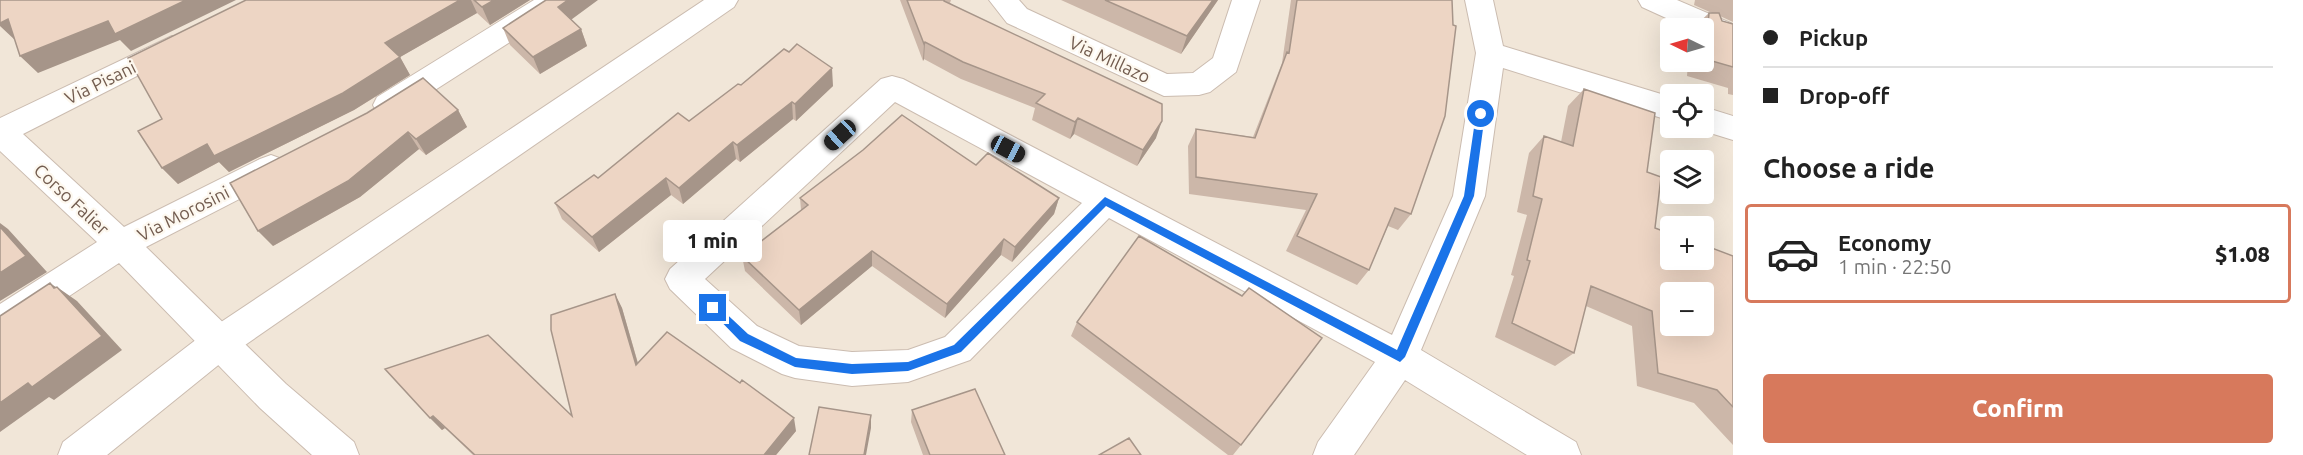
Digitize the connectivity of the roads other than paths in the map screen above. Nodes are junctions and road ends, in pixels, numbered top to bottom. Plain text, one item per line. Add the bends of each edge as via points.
1 (555, 0) edge
2 (724, 0) edge
3 (1003, 0) edge
4 (1246, 0) edge
5 (1479, 0) edge
6 (1652, 0) edge
7 (1733, 34) edge
8 (191, 37) edge
9 (1490, 53) junction
10 (1660, 106) edge
11 (366, 120) edge
12 (1714, 122) edge
13 (1733, 128) edge
14 (0, 132) edge
15 (291, 158) edge
16 (1105, 201) junction
17 (121, 244) junction
18 (0, 323) edge
19 (219, 343) junction
20 (1400, 357) junction
21 (77, 455) edge
22 (339, 455) edge
23 (1332, 455) edge
24 (1562, 455) edge

1 - 11 street
2 - 19 street
3 - 4 street, Via Millazo via 1017,16 1164,84 1199,84 1227,64
5 - 9 street
6 - 7 street
8 - 14 street, Via Pisani
9 - 10 street
9 - 20 street via 1469,196
12 - 13 street
14 - 17 street, Corso Falier
15 - 17 street, Via Morosini
16 - 16 street via 957,349 908,366 852,369 795,362 744,337 682,279 892,87
16 - 20 street
17 - 18 street, Via Morosini
17 - 19 street, Corso Falier
19 - 21 street
19 - 22 street, Corso Falier
20 - 23 street
20 - 24 street

